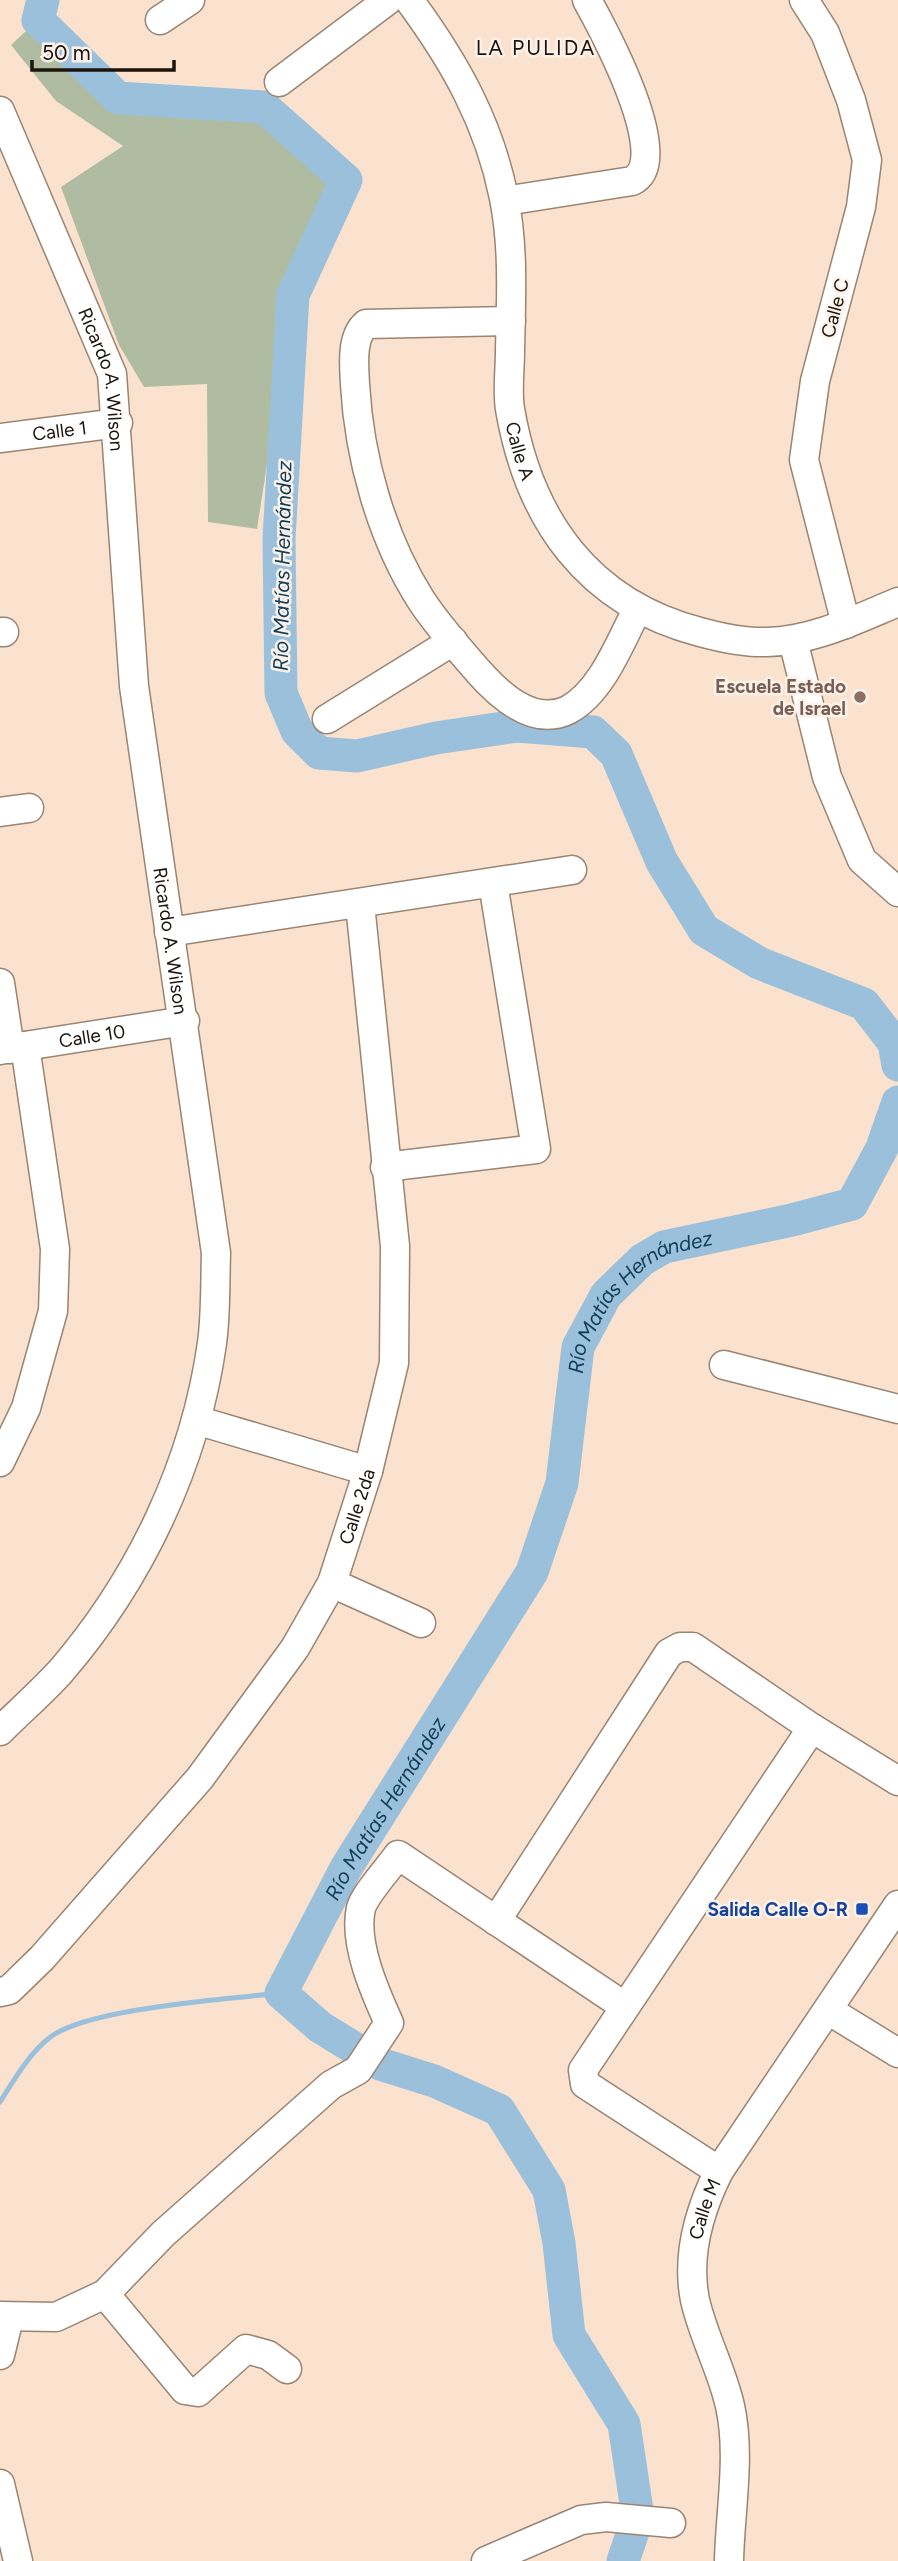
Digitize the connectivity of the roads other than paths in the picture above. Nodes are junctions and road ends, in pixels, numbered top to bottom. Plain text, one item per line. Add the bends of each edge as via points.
1 (190, 0) edge
2 (388, 0) edge
3 (409, 0) edge
4 (587, 0) edge
5 (804, 0) edge
6 (160, 20) dead end
7 (279, 82) dead end
8 (0, 111) edge
9 (505, 201) junction
10 (511, 321) junction
11 (118, 423) junction
12 (0, 438) edge
13 (898, 602) edge
14 (637, 610) junction
15 (846, 624) junction
16 (793, 640) junction
17 (453, 641) junction
18 (327, 719) dead end
19 (29, 808) dead end
20 (0, 812) edge
21 (572, 870) dead end
22 (493, 883) junction
23 (898, 892) edge
24 (360, 904) junction
25 (169, 932) junction
26 (0, 983) edge
27 (184, 1021) junction
28 (12, 1048) edge
29 (385, 1167) junction
30 (724, 1365) dead end
31 (898, 1409) edge
32 (196, 1420) junction
33 (0, 1462) edge
34 (368, 1471) junction
35 (332, 1583) junction
36 (421, 1623) dead end
37 (812, 1728) junction
38 (1, 1730) edge
39 (898, 1781) edge
40 (898, 1906) edge
41 (496, 1921) junction
42 (0, 1992) edge
43 (624, 2006) junction
44 (828, 2010) junction
45 (898, 2053) edge
46 (719, 2171) junction
47 (104, 2294) junction
48 (4, 2317) edge
49 (0, 2355) edge
50 (286, 2369) dead end
51 (0, 2484) edge
52 (671, 2523) dead end
53 (18, 2561) edge
54 (486, 2561) edge
55 (729, 2561) edge

1 - 6 street
2 - 7 street
3 - 9 street, Calle A via 448,53 480,118
4 - 9 street via 626,79 646,144 643,170 632,181
5 - 15 street, Calle C via 825,33 851,100 866,160 862,207 815,381 804,460
8 - 11 street, Ricardo A. Wilson via 101,340 112,374
9 - 10 street, Calle A
10 - 14 street, Calle A via 509,406 521,460 542,511 591,573
10 - 17 street via 366,324 357,338 357,416 374,489 420,598
11 - 12 street, Calle 1
11 - 25 street, Ricardo A. Wilson via 134,687
13 - 15 street, Calle A
14 - 16 street, Calle A via 675,626 737,641
14 - 17 street via 601,676 579,702 562,712 533,713 511,703
15 - 16 street, Calle A
16 - 23 street via 827,777 862,860
17 - 18 street
19 - 20 street
21 - 22 street
22 - 24 street
22 - 29 street via 536,1149
24 - 25 street
24 - 29 street, Calle 2da
25 - 27 street, Ricardo A. Wilson
26 - 28 street
27 - 28 street, Calle 10
27 - 32 street, Ricardo A. Wilson via 216,1253 212,1342
28 - 33 street via 55,1249 53,1311 26,1408
29 - 34 street, Calle 2da via 395,1246 394,1363
30 - 31 street
32 - 34 street
32 - 38 street, Ricardo A. Wilson via 168,1503 117,1596 60,1672
34 - 35 street, Calle 2da
35 - 36 street
35 - 42 street, Calle 2da via 295,1648 200,1778 42,1958 9,1990
37 - 39 street
37 - 41 street via 693,1647 669,1653
37 - 43 street
40 - 44 street, Calle M
41 - 43 street
41 - 47 street via 398,1855 361,1906 360,1928 370,1983 389,2023 380,2040 354,2072 331,2085 163,2234
43 - 46 street via 583,2070 585,2084
44 - 45 street
44 - 46 street, Calle M
46 - 55 street, Calle M via 698,2221 692,2270 695,2300 734,2437
47 - 48 street via 56,2317
47 - 50 street via 186,2390 198,2392 246,2349 268,2356
48 - 49 street
51 - 53 street
52 - 54 street via 606,2517 581,2520

